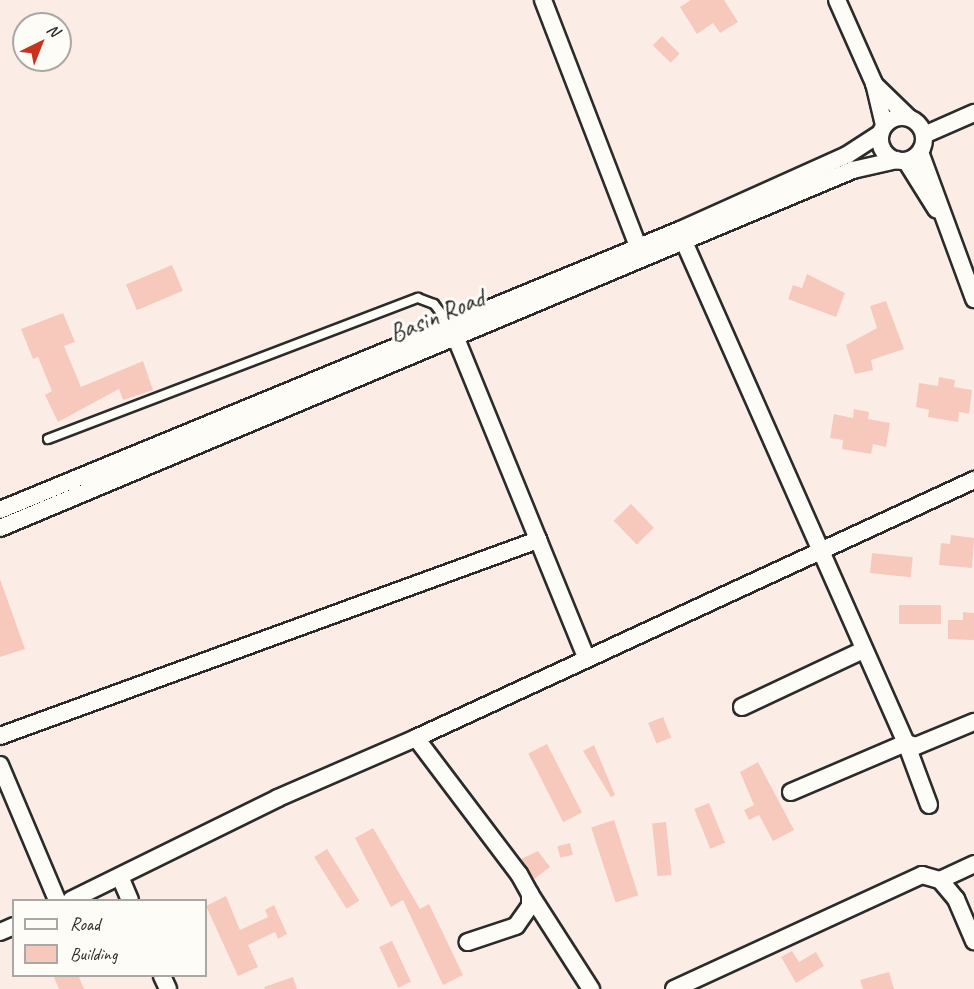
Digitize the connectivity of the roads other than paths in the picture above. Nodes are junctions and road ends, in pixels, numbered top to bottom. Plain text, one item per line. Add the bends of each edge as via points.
1 (543, 0) edge
2 (837, 0) edge
3 (874, 83) junction
4 (974, 113) edge
5 (908, 117) junction
6 (883, 129) junction
7 (912, 152) junction
8 (685, 244) junction
9 (638, 246) junction
10 (970, 279) edge
11 (974, 299) edge
12 (452, 329) junction
13 (250, 414) junction
14 (48, 440) dead end
15 (974, 480) edge
16 (0, 510) edge
17 (0, 528) edge
18 (538, 540) junction
19 (818, 549) junction
20 (863, 650) junction
21 (586, 657) junction
22 (742, 707) dead end
23 (974, 722) edge
24 (0, 736) edge
25 (416, 738) junction
26 (906, 743) junction
27 (0, 765) edge
28 (791, 792) dead end
29 (929, 805) dead end
30 (974, 864) edge
31 (121, 879) junction
32 (940, 880) junction
33 (530, 894) junction
34 (57, 899) edge
35 (73, 899) edge
36 (130, 899) edge
37 (974, 941) edge
38 (468, 942) dead end
39 (591, 989) edge
40 (674, 989) edge

1 - 9 street
2 - 3 street
3 - 5 street
3 - 6 street
4 - 7 street, Basin Road
5 - 6 street, Basin Road via 899,117
5 - 7 street via 915,121
6 - 7 street via 883,150
6 - 9 street, Basin Road via 847,155
7 - 8 street, Basin Road via 853,170
7 - 10 street via 919,188 942,217
8 - 12 street, Basin Road
8 - 19 street
9 - 12 street, Basin Road
10 - 11 street
12 - 13 street, Basin Road
12 - 14 lane via 434,304 418,298
12 - 18 street
13 - 16 street, Basin Road
13 - 17 street, Basin Road
15 - 19 street
18 - 21 street
18 - 24 street
19 - 20 street
19 - 21 street
20 - 22 street
20 - 26 street
21 - 25 street
23 - 26 street via 916,746
25 - 31 street via 278,798
25 - 33 street
26 - 28 street
26 - 29 street
27 - 34 street
30 - 32 street
31 - 35 street
31 - 36 street
32 - 37 street via 956,899
32 - 40 street via 922,875
33 - 38 street via 530,906 516,926
33 - 39 street

